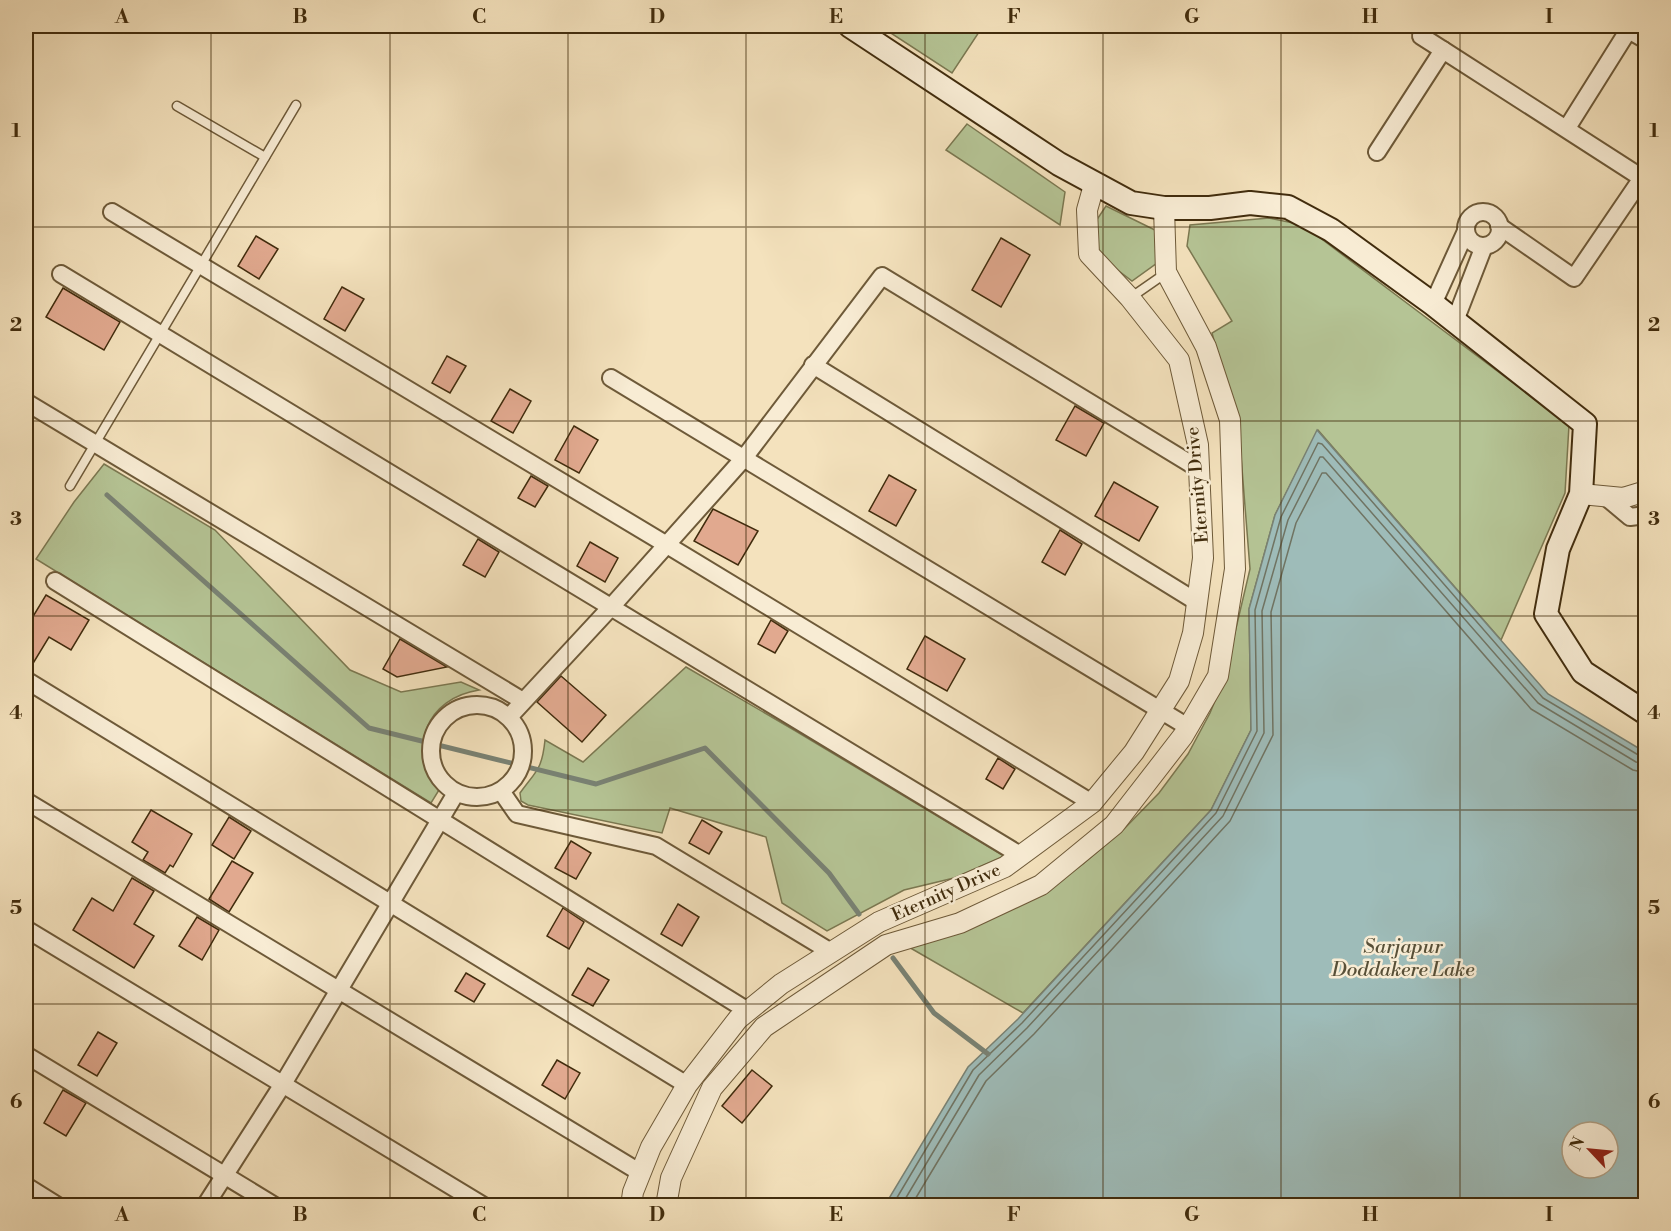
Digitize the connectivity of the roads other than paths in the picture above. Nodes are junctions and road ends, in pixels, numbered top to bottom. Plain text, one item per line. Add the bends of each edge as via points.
1 (850, 26) edge
2 (1627, 27) edge
3 (1421, 36) dead end
4 (1646, 40) edge
5 (1443, 50) junction
6 (296, 105) dead end
7 (177, 106) dead end
8 (1567, 128) junction
9 (1377, 152) dead end
10 (265, 158) junction
11 (1094, 185) junction
12 (1164, 208) junction
13 (112, 212) dead end
14 (1499, 226) junction
15 (1466, 231) junction
16 (1484, 246) junction
17 (201, 265) junction
18 (1166, 272) junction
19 (61, 274) dead end
20 (1130, 298) junction
21 (1433, 304) junction
22 (1455, 321) junction
23 (160, 335) junction
24 (813, 365) junction
25 (611, 378) dead end
26 (26, 402) edge
27 (95, 444) junction
28 (744, 458) junction
29 (1199, 469) junction
30 (70, 486) dead end
31 (1646, 491) edge
32 (1581, 494) junction
33 (1606, 497) junction
34 (1646, 515) edge
35 (667, 545) junction
36 (55, 581) dead end
37 (1197, 602) junction
38 (612, 606) junction
39 (26, 680) edge
40 (523, 701) junction
41 (1161, 711) junction
42 (1646, 713) edge
43 (509, 717) junction
44 (1188, 727) junction
45 (501, 791) junction
46 (456, 793) junction
47 (26, 801) edge
48 (1092, 803) junction
49 (440, 820) junction
50 (1020, 855) junction
51 (390, 904) junction
52 (26, 929) edge
53 (831, 952) junction
54 (338, 990) junction
55 (748, 1011) junction
56 (26, 1055) edge
57 (283, 1084) junction
58 (687, 1085) junction
59 (641, 1173) junction
60 (223, 1175) junction
61 (26, 1186) edge
62 (58, 1206) edge
63 (205, 1206) edge
64 (274, 1206) edge
65 (484, 1206) edge
66 (631, 1206) edge
67 (666, 1206) edge

1 - 11 main road
2 - 4 street
2 - 8 street
3 - 5 street
5 - 8 street
5 - 9 street
6 - 10 lane
7 - 10 lane
8 - 14 street via 1642,178 1574,278
10 - 17 lane
11 - 12 main road via 1131,203
11 - 20 street, Eternity Drive via 1087,210 1089,254
12 - 18 street, Eternity Drive
12 - 21 main road via 1250,203 1288,207 1331,230
13 - 17 street
14 - 15 street via 1494,217 1483,212 1468,220
14 - 16 street via 1494,242
15 - 16 street via 1474,244
15 - 21 street
16 - 22 street
17 - 23 lane
17 - 35 street
18 - 20 lane
18 - 44 street, Eternity Drive via 1206,347 1230,420 1235,569 1218,676
19 - 23 street
20 - 29 street, Eternity Drive via 1179,360 1198,445
21 - 22 main road
22 - 32 main road via 1585,424
23 - 27 lane
23 - 38 street
24 - 28 street
24 - 29 street via 882,276
24 - 37 street
25 - 28 street
26 - 27 street
27 - 30 lane
27 - 40 street
28 - 35 street
28 - 41 street
29 - 37 street, Eternity Drive via 1203,558
31 - 33 street via 1623,498
32 - 33 street
32 - 42 main road via 1558,549 1546,614 1583,672
33 - 34 street via 1630,517
35 - 38 street
35 - 48 street
36 - 49 street
37 - 41 street, Eternity Drive via 1179,681
38 - 40 street
38 - 50 street
39 - 51 street
40 - 43 street
41 - 44 street
41 - 48 street, Eternity Drive
43 - 45 street via 520,732 524,751 520,770
43 - 46 street via 477,705 456,710 440,724 431,744 433,765 444,784
44 - 67 street, Eternity Drive via 1114,825 1041,885 960,923 886,945 764,1027 712,1088 671,1178
45 - 46 street via 483,798
45 - 53 street via 517,814 656,846
46 - 49 street
47 - 54 street
48 - 50 street, Eternity Drive
49 - 51 street
49 - 55 street
50 - 53 street, Eternity Drive via 1005,867 879,922
51 - 54 street
51 - 58 street
52 - 57 street
53 - 55 street, Eternity Drive
54 - 57 street
54 - 59 street
55 - 58 street, Eternity Drive
56 - 60 street
57 - 60 street
57 - 65 street
58 - 59 street, Eternity Drive via 651,1147
59 - 66 street, Eternity Drive
60 - 63 street
60 - 64 street
61 - 62 street

